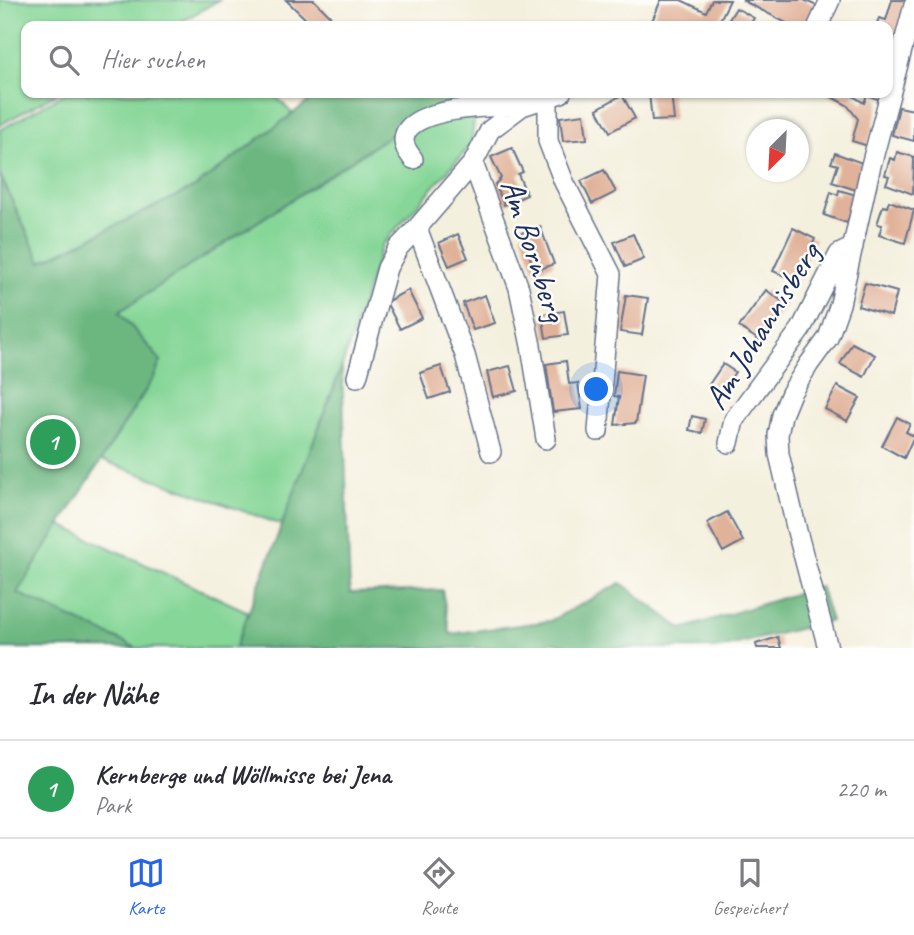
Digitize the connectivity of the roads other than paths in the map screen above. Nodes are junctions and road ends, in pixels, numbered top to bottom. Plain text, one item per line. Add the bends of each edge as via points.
1 (830, 0) edge
2 (914, 5) edge
3 (820, 21) edge
4 (893, 83) edge
5 (545, 98) edge
6 (554, 98) edge
7 (889, 98) edge
8 (522, 106) junction
9 (413, 159) dead end
10 (473, 163) junction
11 (417, 228) junction
12 (853, 247) junction
13 (357, 377) dead end
14 (598, 431) dead end
15 (546, 439) dead end
16 (729, 443) dead end
17 (491, 452) dead end
18 (828, 648) edge

1 - 3 street
2 - 4 street, Am Johannisberg
5 - 8 street, Am Bornberg
6 - 14 street, Am Bornberg via 548,141 611,274
7 - 12 street, Am Johannisberg
8 - 9 street via 421,118 404,138
8 - 10 street, Am Bornberg via 490,130
10 - 11 street, Am Bornberg
10 - 15 street, Am Bornberg via 519,288
11 - 13 street, Am Bornberg via 387,268
11 - 17 street via 465,355
12 - 16 street, Am Johannisberg via 839,254 801,329 734,420
12 - 18 street, Am Johannisberg via 828,338 791,393 778,435

